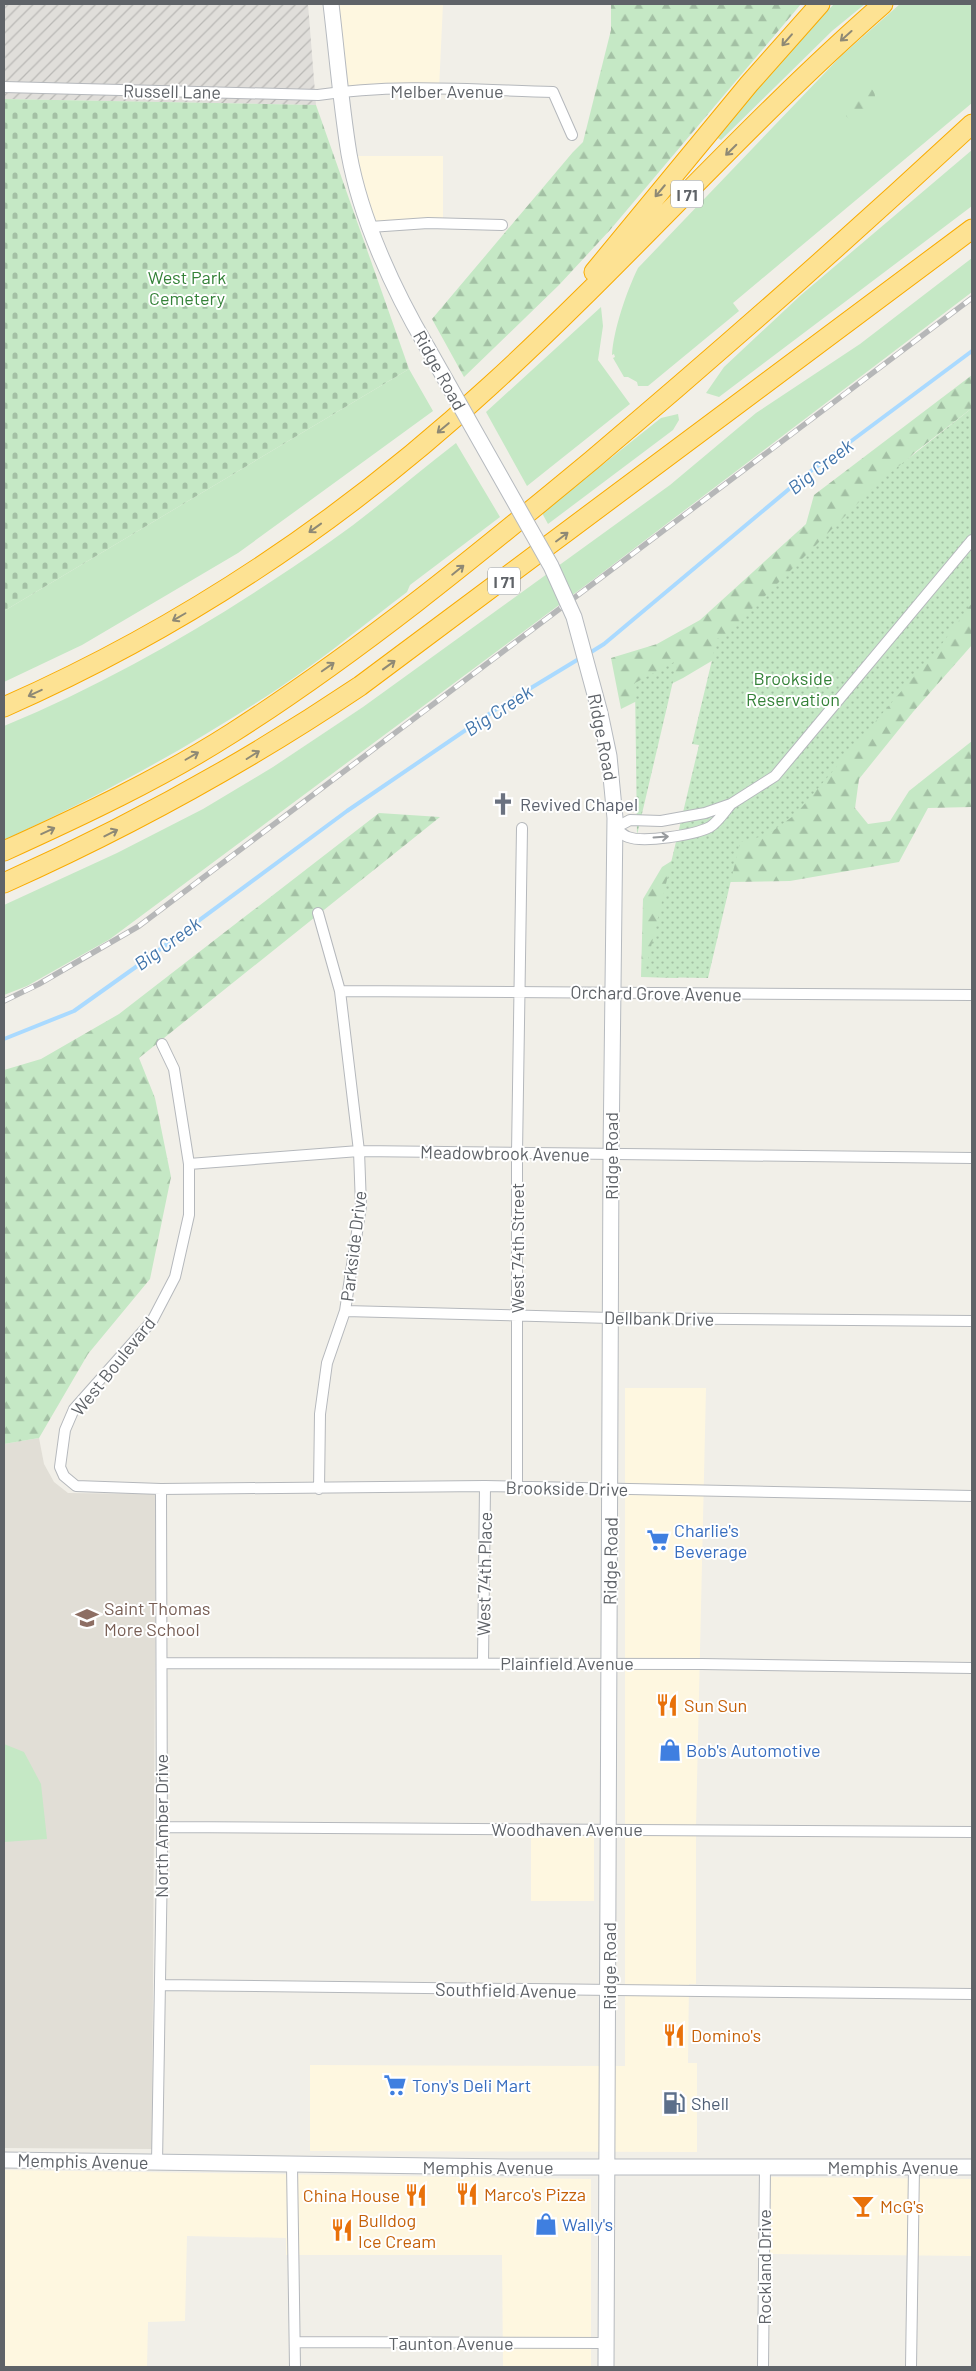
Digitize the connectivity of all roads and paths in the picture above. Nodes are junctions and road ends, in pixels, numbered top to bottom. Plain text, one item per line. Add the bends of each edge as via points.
1 (331, 4) edge
2 (820, 4) edge
3 (883, 4) edge
4 (4, 87) edge
5 (341, 91) junction
6 (972, 124) edge
7 (572, 135) dead end
8 (502, 225) dead end
9 (370, 227) junction
10 (972, 229) edge
11 (492, 384) junction
12 (972, 540) edge
13 (4, 708) edge
14 (731, 804) junction
15 (522, 828) dead end
16 (615, 828) junction
17 (4, 851) edge
18 (4, 883) edge
19 (318, 914) dead end
20 (340, 991) junction
21 (519, 991) junction
22 (613, 993) junction
23 (972, 995) edge
24 (162, 1044) dead end
25 (359, 1151) junction
26 (517, 1153) junction
27 (611, 1154) junction
28 (972, 1158) edge
29 (189, 1164) junction
30 (345, 1311) junction
31 (517, 1316) junction
32 (611, 1318) junction
33 (972, 1321) edge
34 (485, 1486) junction
35 (517, 1487) junction
36 (161, 1489) junction
37 (319, 1489) junction
38 (611, 1489) junction
39 (972, 1496) edge
40 (162, 1663) junction
41 (483, 1663) junction
42 (609, 1664) junction
43 (972, 1668) edge
44 (162, 1827) junction
45 (609, 1829) junction
46 (972, 1832) edge
47 (160, 1985) junction
48 (609, 1991) junction
49 (972, 1994) edge
50 (4, 2160) edge
51 (157, 2163) junction
52 (292, 2165) junction
53 (609, 2167) junction
54 (765, 2167) junction
55 (914, 2167) junction
56 (972, 2167) edge
57 (295, 2342) junction
58 (606, 2343) junction
59 (295, 2367) edge
60 (606, 2367) edge
61 (763, 2367) edge
62 (911, 2367) edge

1 - 5 main road, Ridge Road
2 -> 11 highway via 588,279
3 -> 11 highway, I 71 via 811,69 648,234
4 - 5 street, Russell Lane via 318,95
5 - 7 street, Melber Avenue via 553,92
5 - 9 main road, Ridge Road via 350,156
17 -> 6 highway via 160,775 230,735 406,612 701,368
8 - 9 street via 428,223
9 - 16 main road, Ridge Road, bridge via 384,265 551,566 574,618 600,714 613,788
18 -> 10 highway, I 71 via 140,819 322,712 447,623
11 -> 13 highway, I 71 via 392,470 230,587 118,652
12 - 14 street via 775,776
14 - 16 street via 705,813 661,821 630,820
16 -> 14 street via 628,837 636,838 689,833 711,826
15 - 21 street, West 74th Street
16 - 22 main road, Ridge Road
19 - 20 street, Parkside Drive
20 - 21 street, Orchard Grove Avenue
20 - 25 street, Parkside Drive
21 - 22 street, Orchard Grove Avenue
21 - 26 street, West 74th Street
22 - 23 street, Orchard Grove Avenue
22 - 27 main road, Ridge Road
24 - 29 street, West Boulevard via 174,1069
25 - 26 street, Meadowbrook Avenue
25 - 29 street, Meadowbrook Avenue
25 - 30 street, Parkside Drive via 361,1206
26 - 27 street, Meadowbrook Avenue
26 - 31 street, West 74th Street
27 - 28 street, Meadowbrook Avenue
27 - 32 main road, Ridge Road
29 - 36 street, West Boulevard via 189,1215 175,1277 152,1321 74,1409 65,1430 61,1454 60,1467 64,1476 76,1486
30 - 31 street, Dellbank Drive
30 - 37 street, Parkside Drive via 327,1364 320,1414
31 - 32 street, Dellbank Drive
31 - 35 street, West 74th Street
32 - 33 street, Dellbank Drive
32 - 38 main road, Ridge Road
34 - 35 street, Brookside Drive
34 - 37 street, Brookside Drive
34 - 41 street, West 74th Place
35 - 38 street, Brookside Drive
36 - 37 street, Brookside Drive
36 - 40 street, North Amber Drive
38 - 39 street, Brookside Drive
38 - 42 main road, Ridge Road
40 - 41 street, Plainfield Avenue
40 - 44 street, North Amber Drive
41 - 42 street, Plainfield Avenue
42 - 43 street, Plainfield Avenue
42 - 45 main road, Ridge Road
44 - 45 street, Woodhaven Avenue
44 - 47 street, North Amber Drive
45 - 46 street, Woodhaven Avenue
45 - 48 main road, Ridge Road
47 - 48 street, Southfield Avenue
47 - 51 street, North Amber Drive
48 - 49 street, Southfield Avenue
48 - 53 main road, Ridge Road
50 - 51 main road, Memphis Avenue
51 - 52 main road, Memphis Avenue
52 - 53 main road, Memphis Avenue
52 - 57 street
53 - 54 main road, Memphis Avenue
53 - 58 main road, Ridge Road
54 - 55 main road, Memphis Avenue
54 - 61 street, Rockland Drive
55 - 56 main road, Memphis Avenue
55 - 62 street
57 - 58 street, Taunton Avenue
57 - 59 street
58 - 60 main road, Ridge Road

